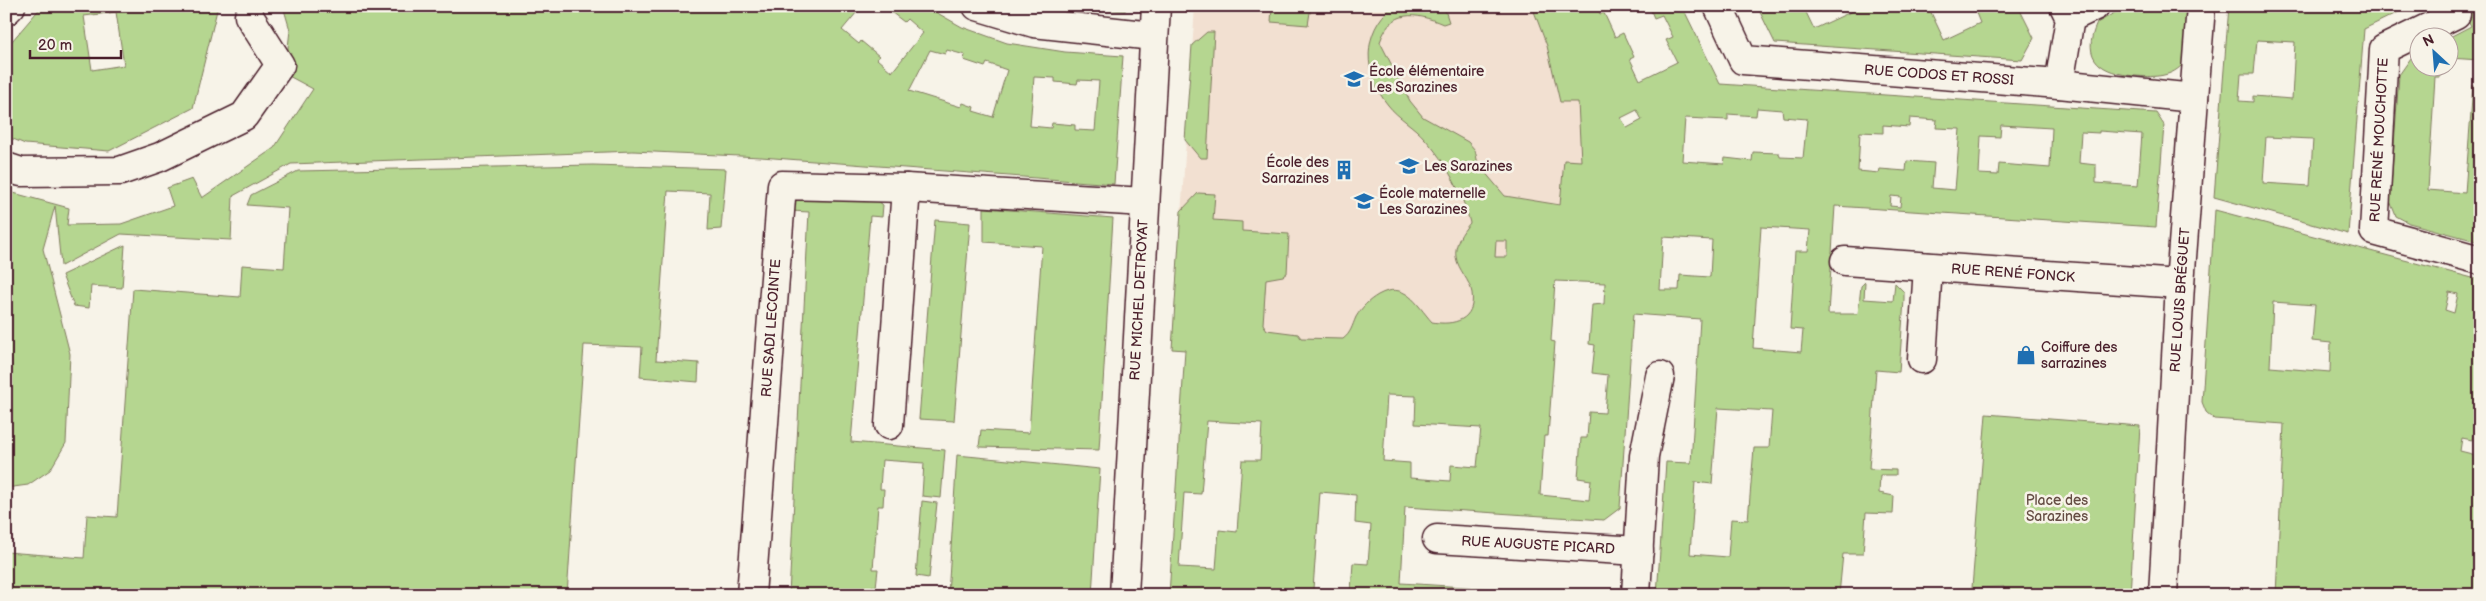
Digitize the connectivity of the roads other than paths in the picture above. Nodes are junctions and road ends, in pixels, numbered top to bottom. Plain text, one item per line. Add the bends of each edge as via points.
1 (10, 6) edge
2 (977, 6) edge
3 (1156, 6) edge
4 (1718, 6) edge
5 (2095, 6) edge
6 (2201, 6) edge
7 (6, 12) edge
8 (2067, 12) edge
9 (2456, 14) dead end
10 (249, 16) dead end
11 (1153, 36) junction
12 (2059, 84) junction
13 (2194, 98) junction
14 (6, 167) edge
15 (906, 188) junction
16 (1145, 202) junction
17 (2480, 260) edge
18 (1845, 261) dead end
19 (1928, 267) junction
20 (2180, 284) junction
21 (1922, 359) dead end
22 (1660, 376) dead end
23 (889, 425) dead end
24 (1437, 539) dead end
25 (1639, 551) junction
26 (752, 595) edge
27 (1124, 595) edge
28 (1636, 595) edge
29 (2163, 595) edge

1 - 7 street
2 - 11 street via 1034,23
3 - 11 street, RUE MICHEL DETROYAT
4 - 12 street, RUE CODOS ET ROSSI via 1743,60
5 - 8 street
6 - 13 street, RUE LOUIS BRÉGUET
8 - 12 street
9 - 17 street, RUE RENÉ MOUCHOTTE via 2384,49 2374,231
10 - 14 street via 280,65 244,116 160,157 120,171 21,172
11 - 16 street, RUE MICHEL DETROYAT
12 - 13 street, RUE CODOS ET ROSSI
13 - 20 street, RUE LOUIS BRÉGUET
15 - 16 street, RUE SADI LECOINTE
15 - 23 street
15 - 26 street, RUE SADI LECOINTE via 782,185
16 - 27 street, RUE MICHEL DETROYAT
18 - 19 street, RUE RENÉ FONCK
19 - 20 street, RUE RENÉ FONCK
19 - 21 street
20 - 29 street, RUE LOUIS BRÉGUET
22 - 25 street via 1644,456
24 - 25 street, RUE AUGUSTE PICARD
25 - 28 street

